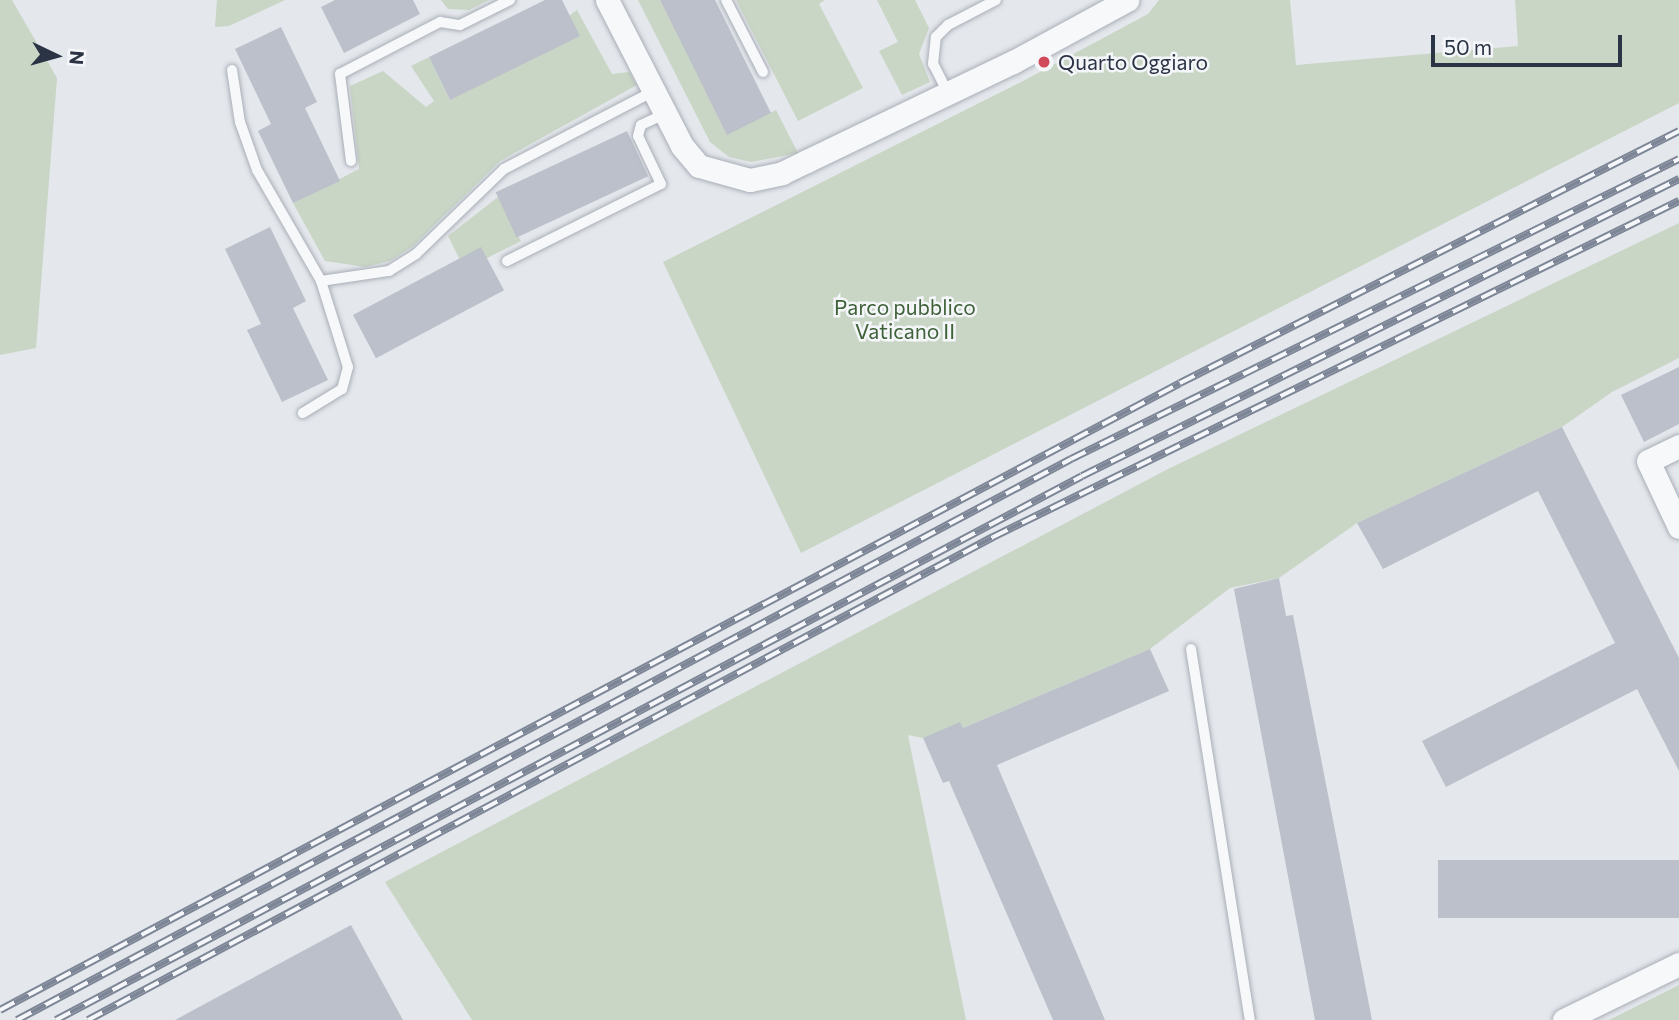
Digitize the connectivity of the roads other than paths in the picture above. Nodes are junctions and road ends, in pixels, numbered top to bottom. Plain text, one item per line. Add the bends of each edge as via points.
1 (510, 0) edge
2 (607, 0) edge
3 (726, 0) edge
4 (996, 0) edge
5 (1128, 0) edge
6 (232, 70) dead end
7 (763, 72) dead end
8 (654, 91) junction
9 (948, 93) junction
10 (666, 114) junction
11 (351, 160) dead end
12 (507, 261) dead end
13 (321, 281) junction
14 (303, 413) dead end
15 (1679, 446) edge
16 (1679, 527) edge
17 (1191, 649) dead end
18 (1679, 964) edge
19 (1250, 1020) edge
20 (1564, 1020) edge

1 - 11 lane via 460,25 440,22 340,74
2 - 8 street
3 - 7 lane
4 - 9 lane via 948,25 936,37 933,64
5 - 9 street
6 - 13 lane via 240,122 257,170
8 - 10 street
8 - 13 lane via 504,169 416,254 388,271
9 - 10 street via 782,173 750,180 699,166 682,146
10 - 12 lane via 642,125 638,136 661,184
13 - 14 lane via 348,367 342,389
15 - 16 street via 1648,461
17 - 19 lane
18 - 20 street

